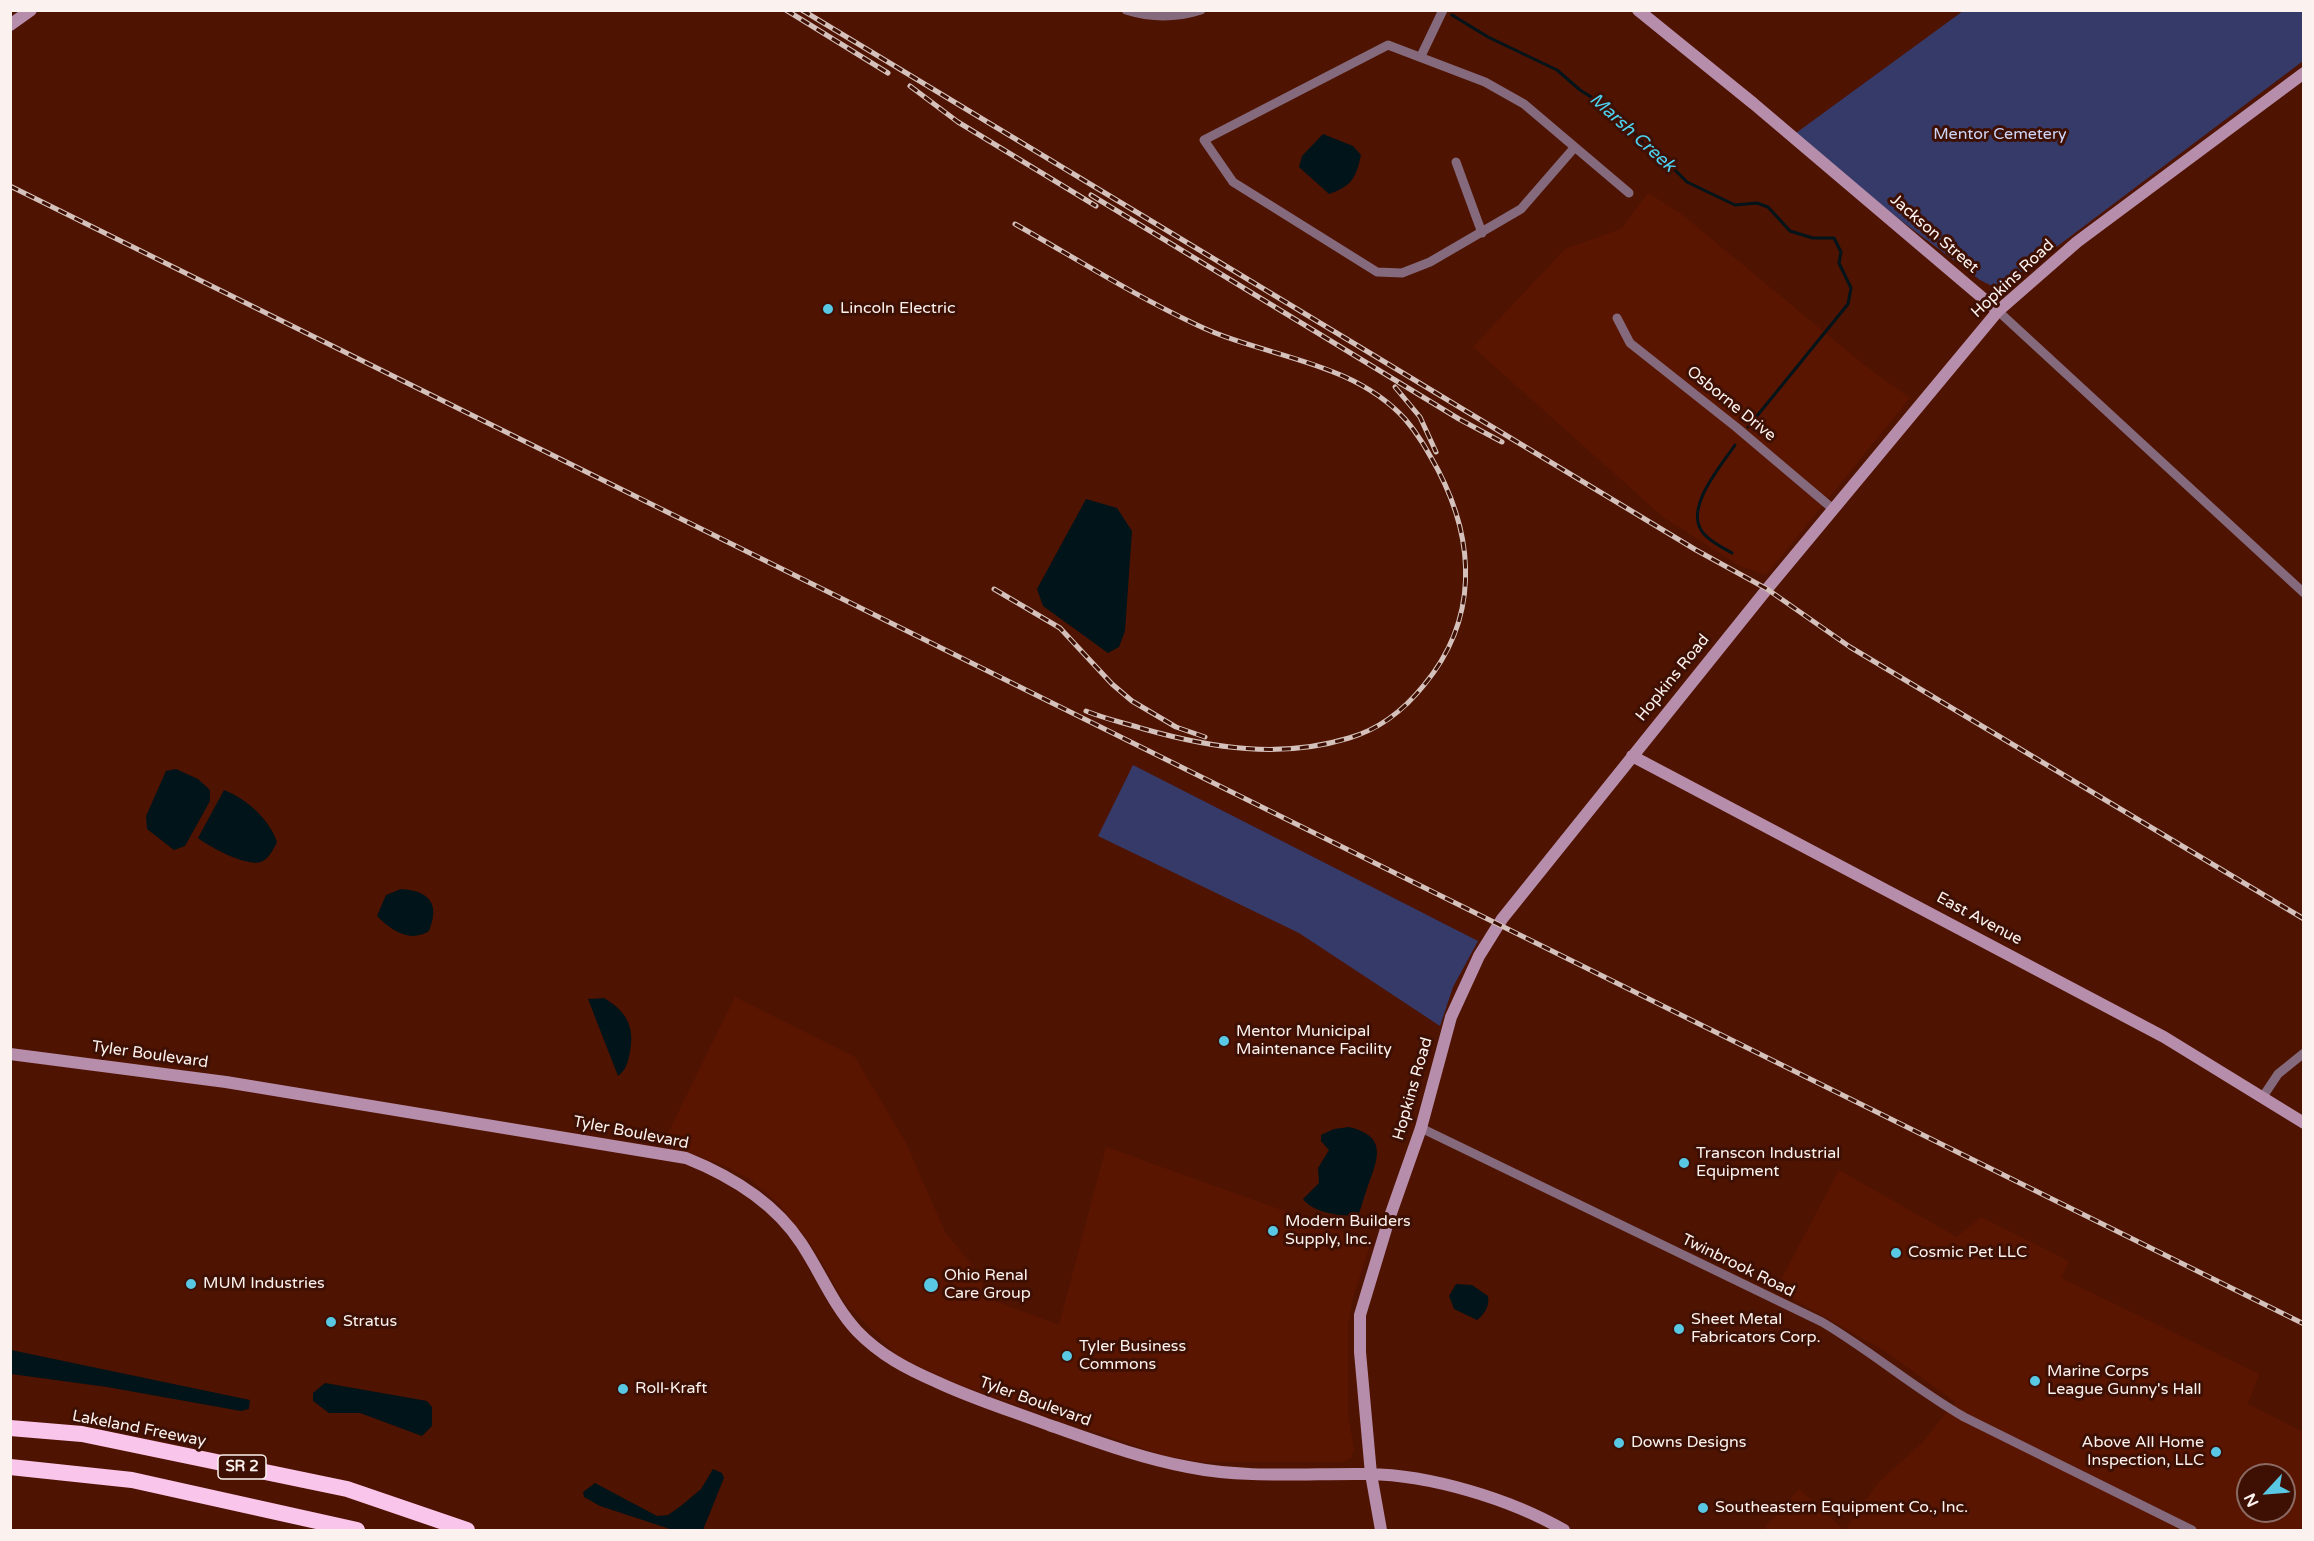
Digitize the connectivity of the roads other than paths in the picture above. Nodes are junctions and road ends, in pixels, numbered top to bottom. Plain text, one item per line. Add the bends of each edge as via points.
1 (31, 10) edge
2 (1126, 10) edge
3 (1200, 10) edge
4 (1443, 10) edge
5 (1638, 10) edge
6 (10, 25) edge
7 (1421, 56) junction
8 (2304, 73) edge
9 (1574, 148) junction
10 (1456, 162) dead end
11 (1629, 193) dead end
12 (1482, 232) junction
13 (1998, 311) junction
14 (1617, 318) dead end
15 (1833, 508) junction
16 (2304, 593) edge
17 (1632, 756) junction
18 (2304, 1053) edge
19 (10, 1054) edge
20 (2262, 1098) junction
21 (2304, 1124) edge
22 (1421, 1128) junction
23 (10, 1428) edge
24 (10, 1467) edge
25 (1371, 1474) junction
26 (357, 1530) edge
27 (467, 1530) edge
28 (1380, 1530) edge
29 (1564, 1530) edge
30 (2192, 1530) edge

1 - 6 street
2 - 3 street via 1166,16
4 - 7 street
5 - 13 street, Jackson Street
7 - 9 street via 1485,82 1524,104
7 - 12 street via 1388,45 1204,140 1233,182 1377,272 1402,273
8 - 13 street, Hopkins Road via 2077,242
9 - 11 street
9 - 12 street via 1521,209
10 - 12 street
13 - 15 street, Hopkins Road
13 - 16 street, Jackson Street
14 - 15 street, Osborne Drive via 1630,343
15 - 17 street, Hopkins Road
17 - 20 street, East Avenue via 2164,1037
17 - 22 street, Hopkins Road via 1502,919 1479,957 1451,1017
18 - 20 street via 2278,1074
19 - 25 street, Tyler Boulevard via 226,1082 686,1158 742,1185 770,1207 800,1241 831,1298 859,1333 893,1362 1122,1451 1189,1468 1268,1475
20 - 21 street, East Avenue
22 - 25 street, Hopkins Road via 1360,1315
22 - 30 street, Twinbrook Road via 1822,1322 1859,1344 1930,1398
23 - 27 highway, Lakeland Freeway / SR 2 via 82,1434 347,1489
24 - 26 highway, SR 2 via 132,1480
25 - 28 street, Hopkins Road
25 - 29 street, Tyler Boulevard via 1431,1482 1496,1501

